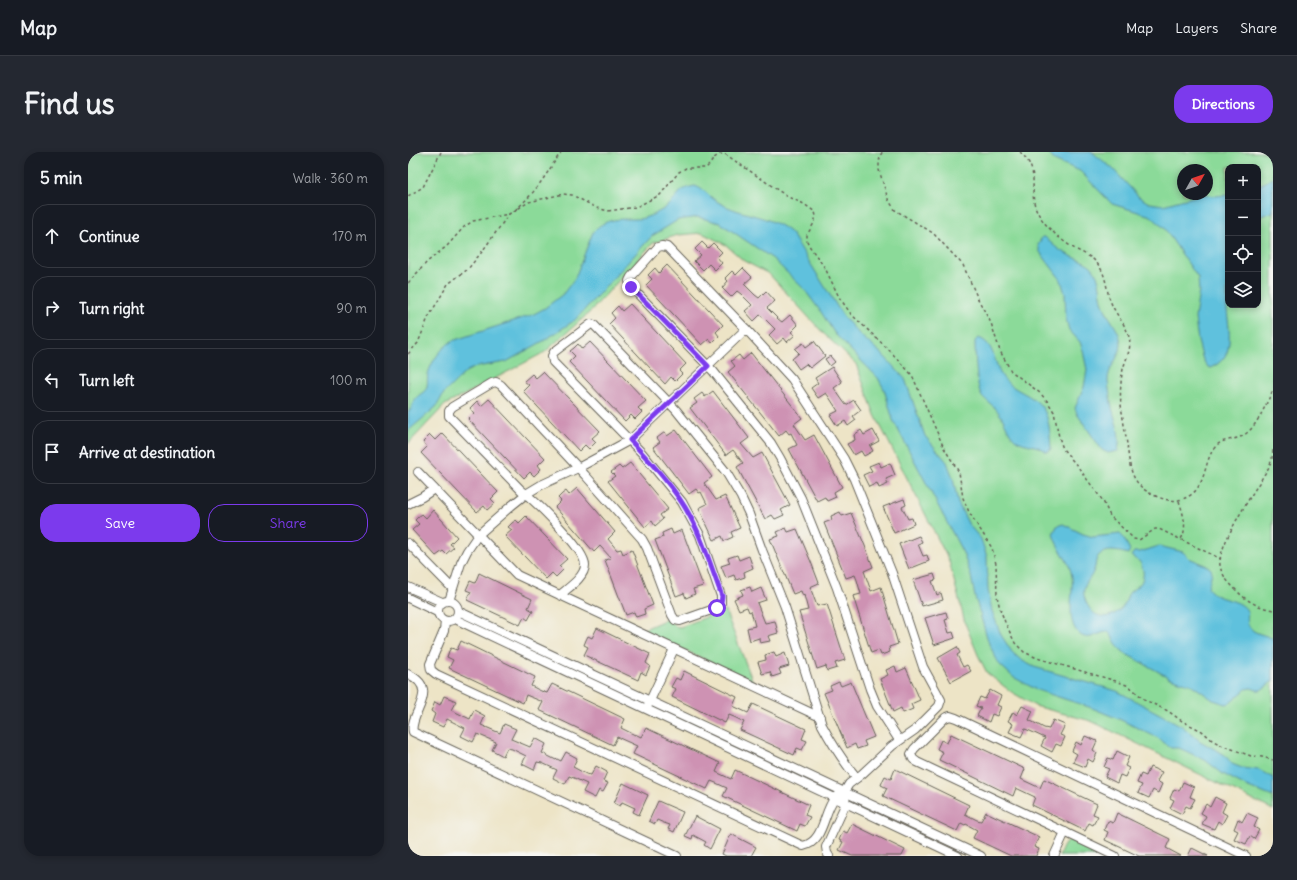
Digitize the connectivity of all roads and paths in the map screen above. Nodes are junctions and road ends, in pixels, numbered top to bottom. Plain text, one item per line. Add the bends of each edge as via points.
1 (441, 152) edge
2 (561, 152) edge
3 (882, 152) edge
4 (1020, 152) edge
5 (408, 196) edge
6 (509, 214) junction
7 (408, 283) edge
8 (746, 330) junction
9 (408, 354) edge
10 (708, 366) junction
11 (1273, 390) edge
12 (669, 403) junction
13 (630, 440) junction
14 (1273, 450) edge
15 (578, 468) junction
16 (418, 472) dead end
17 (434, 489) junction
18 (526, 494) junction
19 (1179, 501) junction
20 (408, 504) edge
21 (478, 535) junction
22 (1181, 540) junction
23 (408, 543) edge
24 (1221, 559) junction
25 (408, 587) edge
26 (452, 588) junction
27 (560, 595) junction
28 (408, 598) edge
29 (445, 602) junction
30 (1273, 610) edge
31 (437, 612) junction
32 (456, 615) junction
33 (445, 621) junction
34 (674, 649) junction
35 (408, 674) edge
36 (650, 701) junction
37 (646, 709) junction
38 (820, 717) junction
39 (899, 740) junction
40 (1273, 760) edge
41 (857, 778) junction
42 (844, 792) junction
43 (834, 798) junction
44 (846, 803) junction
45 (1065, 832) junction
46 (677, 856) edge
47 (829, 856) edge
48 (958, 856) edge
49 (981, 856) edge
50 (1054, 856) edge
51 (1115, 856) edge
52 (1246, 856) edge

1 - 5 path via 423,187
2 - 6 path via 534,191
3 - 22 path via 879,170 888,199 895,210 933,233 963,264 1010,370 1040,392 1048,402 1054,412 1063,449 1103,501 1110,516 1134,539 1139,540 1154,529 1159,529
4 - 19 path via 1030,164 1033,174 1034,203 1038,213 1060,238 1096,261 1104,274 1112,304 1126,328 1130,347 1123,369 1120,394 1128,463 1133,475 1139,485 1158,497
6 - 7 path via 473,221 464,227
6 - 9 path via 468,269 448,284 428,318 418,343
6 - 40 path via 528,202 563,194 572,195 608,211 636,207 660,195 679,172 686,168 706,168 720,154 725,154 788,197 811,208 816,216 807,235 810,247 851,314 912,375 944,448 959,472 963,498 969,512 992,548 1000,609 1015,643 1024,652 1037,658 1128,686 1145,700 1202,731 1221,745 1251,756
8 - 10 street
8 - 10 street via 667,247 658,247 631,277 631,287
8 - 39 street via 792,379 844,459 892,573 922,667 942,700 915,730
10 - 12 street
10 - 39 street via 771,443 802,498 837,588 870,689 877,706
11 - 19 path via 1260,415 1244,435 1216,445 1200,486
12 - 13 street
12 - 13 street via 594,325 586,326 554,352 553,362
12 - 38 street via 726,472 749,514 785,607
13 - 15 street
13 - 15 street via 658,471 692,518 722,596 717,608 680,622 675,620 642,539
14 - 24 path via 1269,467 1237,518
15 - 18 street
15 - 18 street via 501,385 492,383 452,407 449,416
16 - 17 street
17 - 20 street
17 - 21 street
18 - 21 street
18 - 27 street via 574,544 584,559 584,571
19 - 22 path via 1185,525
21 - 26 street via 461,563
21 - 27 street via 517,576
22 - 24 path
23 - 26 street
24 - 30 path via 1220,565 1226,580 1241,596 1254,605
25 - 29 street
26 - 29 street
27 - 34 street
28 - 31 street
29 - 31 street via 438,606
29 - 32 street via 454,602 457,606
31 - 33 street
32 - 33 street via 450,621
32 - 36 street
32 - 37 street
33 - 43 street via 444,631 430,664 431,670 436,674 803,846 816,839
34 - 36 street
34 - 38 street
35 - 46 street via 417,680 422,693 410,722 413,732
36 - 37 street
36 - 42 street
37 - 43 street
38 - 41 street via 830,741
39 - 41 street
41 - 42 street
42 - 43 street
42 - 44 street
42 - 49 street
43 - 44 street
44 - 47 street via 826,847
44 - 48 street
45 - 50 street
45 - 51 street
45 - 52 street via 917,762 913,759 914,749 944,718 950,716

